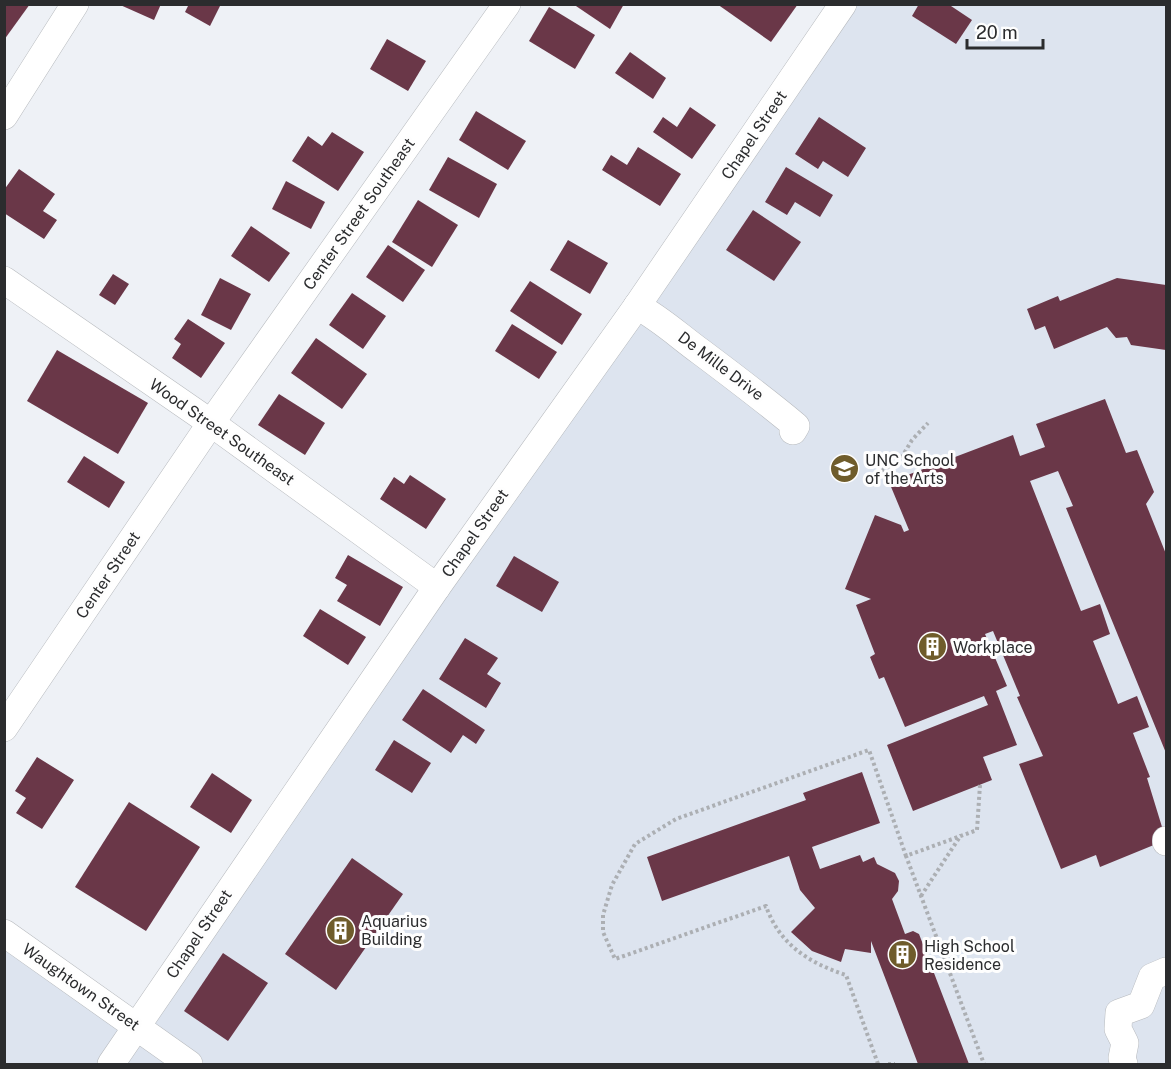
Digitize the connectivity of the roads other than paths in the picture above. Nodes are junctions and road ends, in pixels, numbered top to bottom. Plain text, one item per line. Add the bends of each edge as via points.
1 (75, 4) edge
2 (507, 4) edge
3 (843, 4) edge
4 (4, 116) edge
5 (4, 280) edge
6 (638, 306) junction
7 (212, 423) junction
8 (793, 431) dead end
9 (437, 587) junction
10 (4, 728) edge
11 (4, 933) edge
12 (1167, 971) edge
13 (146, 1034) junction
14 (111, 1065) edge
15 (189, 1065) edge
16 (1124, 1065) edge

1 - 4 street
2 - 7 street, Center Street Southeast
3 - 6 street, Chapel Street
5 - 7 street, Wood Street Southeast
6 - 8 street, De Mille Drive via 760,394 796,426
6 - 9 street, Chapel Street
7 - 9 street, Wood Street Southeast
7 - 10 street, Center Street
9 - 13 street, Chapel Street
11 - 13 street, Waughtown Street
12 - 16 street via 1152,977 1140,1005 1119,1013 1118,1029 1125,1043
13 - 14 street, Chapel Street
13 - 15 street, Waughtown Street

